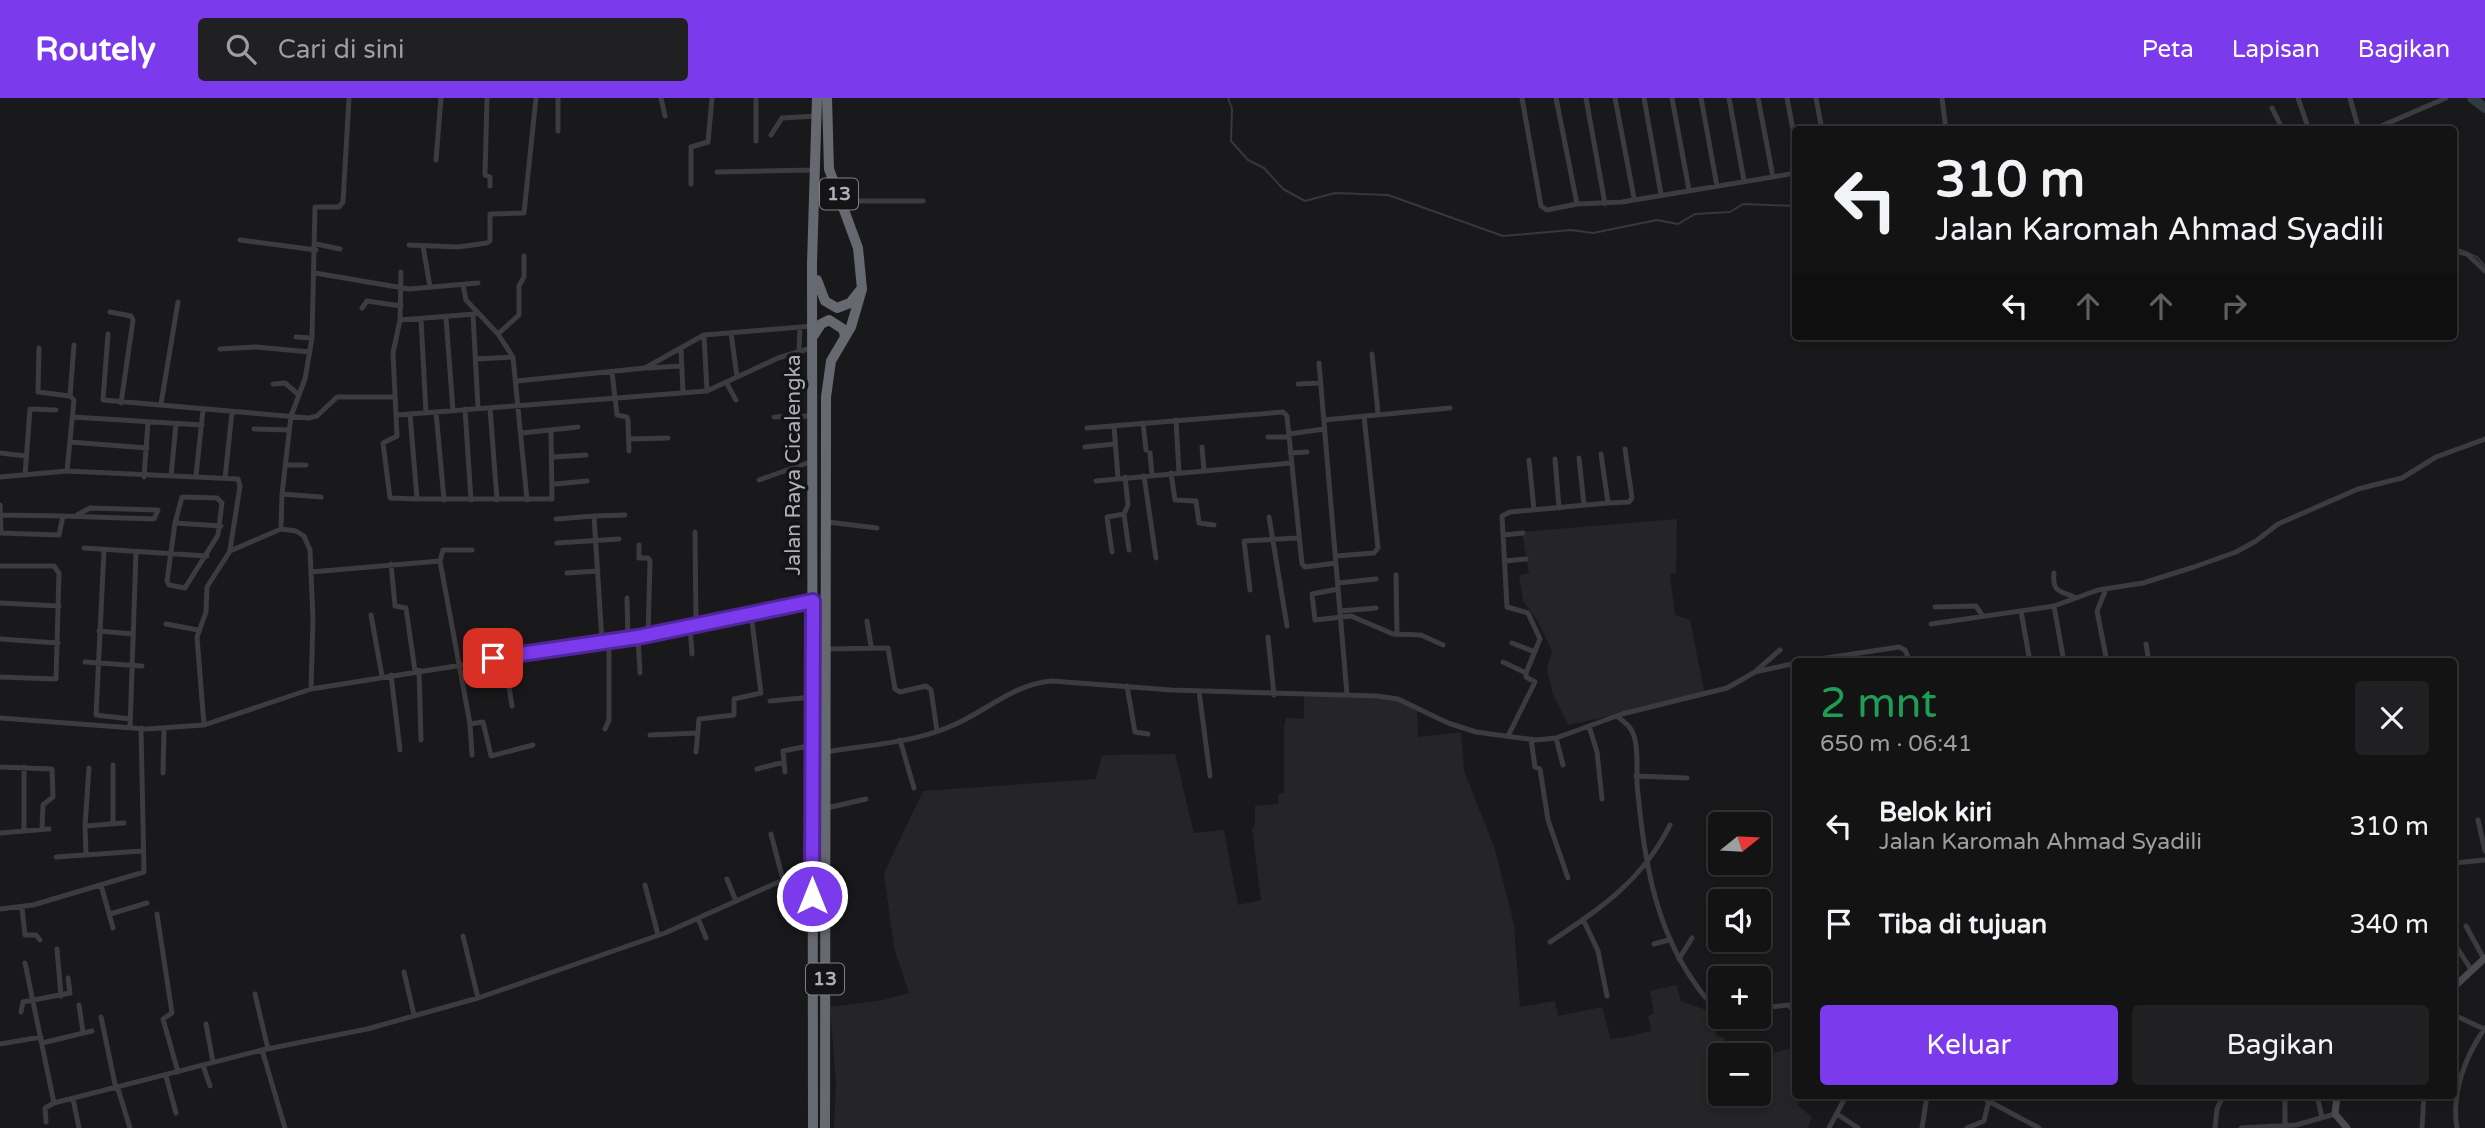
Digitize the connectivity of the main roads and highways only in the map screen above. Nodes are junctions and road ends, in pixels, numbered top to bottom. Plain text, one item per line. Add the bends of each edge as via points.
1 (817, 98) edge
2 (827, 98) edge
3 (812, 264) junction
4 (862, 289) junction
5 (845, 336) junction
6 (812, 343) junction
7 (812, 793) junction
8 (827, 793) junction
9 (813, 1128) edge
10 (825, 1128) edge

1 - 3 highway, 13
2 - 4 highway, 13 via 829,169 858,248
3 - 4 highway via 820,293 832,306 850,303
3 - 6 highway, Jalan Raya Cicalengka / 13
4 - 5 highway, Jalan Raya Cicalengka / 13
5 - 6 highway via 843,329 829,320 821,324
5 - 8 highway, Jalan Raya Cicalengka / 13 via 831,361 827,386
6 - 7 highway, Jalan Raya Cicalengka / 13
7 - 8 highway
7 - 9 highway, Jalan Raya Cicalengka / 13
8 - 10 highway, Jalan Raya Cicalengka / 13

